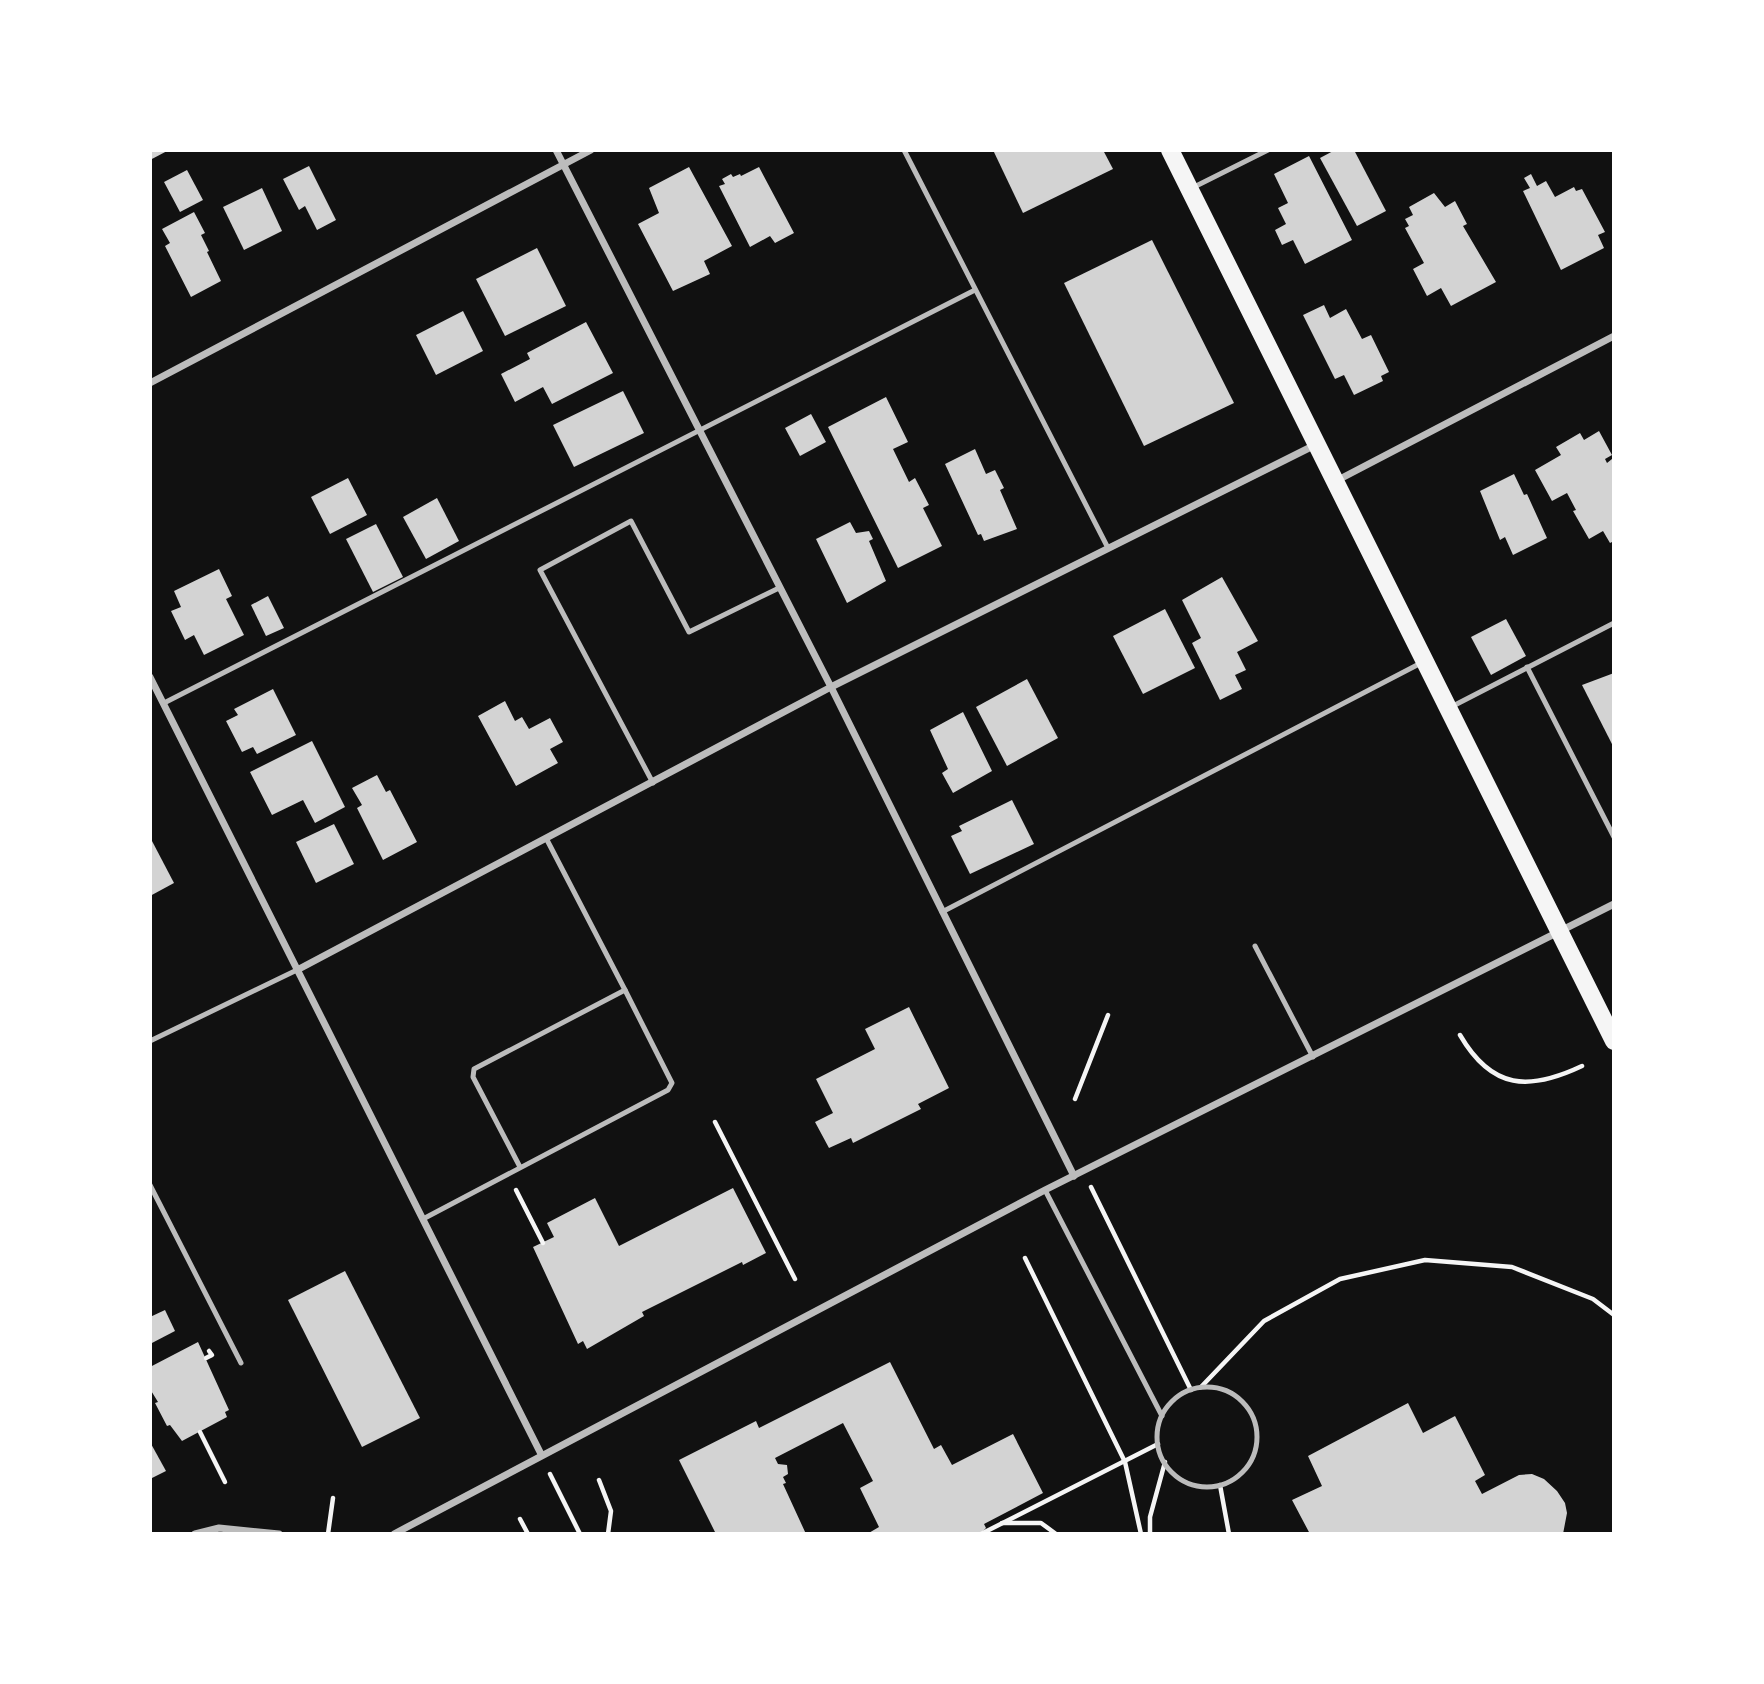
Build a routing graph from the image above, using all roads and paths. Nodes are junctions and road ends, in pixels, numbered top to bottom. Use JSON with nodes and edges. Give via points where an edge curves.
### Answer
{"nodes":[{"id":1,"x":556,"y":150,"type":"edge"},
{"id":2,"x":591,"y":150,"type":"edge"},
{"id":3,"x":904,"y":150,"type":"edge"},
{"id":4,"x":1170,"y":150,"type":"edge"},
{"id":5,"x":1268,"y":150,"type":"edge"},
{"id":6,"x":563,"y":164,"type":"junction"},
{"id":7,"x":1189,"y":190,"type":"junction"},
{"id":8,"x":975,"y":290,"type":"junction"},
{"id":9,"x":1614,"y":336,"type":"edge"},
{"id":10,"x":150,"y":383,"type":"edge"},
{"id":11,"x":699,"y":430,"type":"junction"},
{"id":12,"x":1318,"y":444,"type":"junction"},
{"id":13,"x":1336,"y":481,"type":"junction"},
{"id":14,"x":1108,"y":548,"type":"junction"},
{"id":15,"x":779,"y":588,"type":"junction"},
{"id":16,"x":1614,"y":623,"type":"edge"},
{"id":17,"x":1426,"y":661,"type":"junction"},
{"id":18,"x":1527,"y":667,"type":"junction"},
{"id":19,"x":150,"y":677,"type":"edge"},
{"id":20,"x":831,"y":687,"type":"junction"},
{"id":21,"x":164,"y":703,"type":"junction"},
{"id":22,"x":1449,"y":708,"type":"junction"},
{"id":23,"x":653,"y":783,"type":"junction"},
{"id":24,"x":1614,"y":837,"type":"edge"},
{"id":25,"x":546,"y":838,"type":"junction"},
{"id":26,"x":1614,"y":904,"type":"edge"},
{"id":27,"x":942,"y":912,"type":"junction"},
{"id":28,"x":1559,"y":932,"type":"junction"},
{"id":29,"x":1255,"y":946,"type":"dead end"},
{"id":30,"x":299,"y":969,"type":"junction"},
{"id":31,"x":625,"y":990,"type":"junction"},
{"id":32,"x":1108,"y":1015,"type":"dead end"},
{"id":33,"x":1460,"y":1035,"type":"dead end"},
{"id":34,"x":150,"y":1041,"type":"edge"},
{"id":35,"x":1614,"y":1041,"type":"edge"},
{"id":36,"x":1312,"y":1057,"type":"junction"},
{"id":37,"x":1582,"y":1066,"type":"dead end"},
{"id":38,"x":1075,"y":1099,"type":"dead end"},
{"id":39,"x":715,"y":1122,"type":"dead end"},
{"id":40,"x":520,"y":1167,"type":"junction"},
{"id":41,"x":1084,"y":1171,"type":"junction"},
{"id":42,"x":508,"y":1174,"type":"junction"},
{"id":43,"x":1074,"y":1176,"type":"junction"},
{"id":44,"x":150,"y":1185,"type":"edge"},
{"id":45,"x":1045,"y":1190,"type":"junction"},
{"id":46,"x":423,"y":1219,"type":"junction"},
{"id":47,"x":543,"y":1243,"type":"dead end"},
{"id":48,"x":1025,"y":1258,"type":"dead end"},
{"id":49,"x":795,"y":1279,"type":"dead end"},
{"id":50,"x":1614,"y":1315,"type":"edge"},
{"id":51,"x":209,"y":1352,"type":"dead end"},
{"id":52,"x":206,"y":1358,"type":"dead end"},
{"id":53,"x":241,"y":1363,"type":"dead end"},
{"id":54,"x":1201,"y":1387,"type":"junction"},
{"id":55,"x":1191,"y":1390,"type":"junction"},
{"id":56,"x":1162,"y":1416,"type":"junction"},
{"id":57,"x":200,"y":1432,"type":"dead end"},
{"id":58,"x":1158,"y":1444,"type":"junction"},
{"id":59,"x":541,"y":1454,"type":"junction"},
{"id":60,"x":1125,"y":1462,"type":"junction"},
{"id":61,"x":1165,"y":1462,"type":"junction"},
{"id":62,"x":599,"y":1480,"type":"dead end"},
{"id":63,"x":225,"y":1482,"type":"dead end"},
{"id":64,"x":1220,"y":1485,"type":"junction"},
{"id":65,"x":333,"y":1498,"type":"dead end"},
{"id":66,"x":520,"y":1519,"type":"dead end"},
{"id":67,"x":1001,"y":1523,"type":"junction"},
{"id":68,"x":993,"y":1531,"type":"edge"},
{"id":69,"x":195,"y":1534,"type":"edge"},
{"id":70,"x":279,"y":1534,"type":"edge"},
{"id":71,"x":328,"y":1534,"type":"edge"},
{"id":72,"x":394,"y":1534,"type":"edge"},
{"id":73,"x":528,"y":1534,"type":"edge"},
{"id":74,"x":580,"y":1534,"type":"edge"},
{"id":75,"x":608,"y":1534,"type":"edge"},
{"id":76,"x":981,"y":1534,"type":"edge"},
{"id":77,"x":1056,"y":1534,"type":"edge"},
{"id":78,"x":1141,"y":1534,"type":"edge"},
{"id":79,"x":1150,"y":1534,"type":"edge"},
{"id":80,"x":1228,"y":1534,"type":"edge"}],
"edges":[{"from":1,"to":6,"type":"street"},
{"from":2,"to":6,"type":"street"},
{"from":3,"to":8,"type":"lane"},
{"from":4,"to":7,"type":"main road"},
{"from":5,"to":7,"type":"lane"},
{"from":6,"to":10,"type":"street"},
{"from":6,"to":11,"type":"street"},
{"from":7,"to":12,"type":"main road"},
{"from":8,"to":11,"type":"lane"},
{"from":8,"to":14,"type":"lane"},
{"from":9,"to":13,"type":"street"},
{"from":11,"to":15,"type":"street"},
{"from":11,"to":21,"type":"lane"},
{"from":12,"to":13,"type":"main road"},
{"from":12,"to":14,"type":"street"},
{"from":13,"to":17,"type":"main road"},
{"from":14,"to":20,"type":"street"},
{"from":15,"to":20,"type":"street"},
{"from":15,"to":23,"type":"lane","via":[[689,632],[631,521],[540,570]]},
{"from":16,"to":18,"type":"lane"},
{"from":17,"to":22,"type":"main road"},
{"from":17,"to":27,"type":"lane"},
{"from":18,"to":22,"type":"lane"},
{"from":18,"to":24,"type":"lane"},
{"from":19,"to":21,"type":"street"},
{"from":20,"to":23,"type":"street"},
{"from":20,"to":27,"type":"street"},
{"from":21,"to":30,"type":"street"},
{"from":22,"to":28,"type":"main road"},
{"from":23,"to":25,"type":"street"},
{"from":25,"to":30,"type":"street"},
{"from":25,"to":31,"type":"lane"},
{"from":26,"to":28,"type":"street"},
{"from":27,"to":43,"type":"street"},
{"from":28,"to":35,"type":"main road"},
{"from":28,"to":36,"type":"street"},
{"from":29,"to":36,"type":"lane"},
{"from":30,"to":34,"type":"lane"},
{"from":30,"to":46,"type":"street"},
{"from":31,"to":40,"type":"lane","via":[[672,1083],[668,1090]]},
{"from":31,"to":40,"type":"lane","via":[[474,1069],[473,1077]]},
{"from":32,"to":38,"type":"path"},
{"from":33,"to":37,"type":"path","via":[[1479,1062],[1515,1081],[1536,1084]]},
{"from":36,"to":41,"type":"street"},
{"from":39,"to":49,"type":"path"},
{"from":40,"to":42,"type":"lane"},
{"from":41,"to":43,"type":"street"},
{"from":41,"to":55,"type":"path"},
{"from":42,"to":46,"type":"lane"},
{"from":42,"to":47,"type":"path"},
{"from":43,"to":45,"type":"street"},
{"from":44,"to":53,"type":"lane"},
{"from":45,"to":56,"type":"lane"},
{"from":45,"to":59,"type":"street"},
{"from":46,"to":59,"type":"street"},
{"from":48,"to":60,"type":"path"},
{"from":50,"to":54,"type":"path","via":[[1593,1299],[1512,1267],[1425,1260],[1340,1279],[1264,1321]]},
{"from":51,"to":52,"type":"path","via":[[212,1355]]},
{"from":54,"to":55,"type":"lane"},
{"from":54,"to":64,"type":"lane","via":[[1233,1394],[1246,1405],[1258,1436],[1247,1467]]},
{"from":55,"to":56,"type":"lane","via":[[1171,1402]]},
{"from":56,"to":58,"type":"lane"},
{"from":57,"to":63,"type":"path"},
{"from":58,"to":60,"type":"path"},
{"from":58,"to":61,"type":"lane"},
{"from":59,"to":72,"type":"street"},
{"from":59,"to":74,"type":"path"},
{"from":60,"to":67,"type":"path"},
{"from":60,"to":78,"type":"path"},
{"from":61,"to":64,"type":"lane","via":[[1187,1483]]},
{"from":61,"to":79,"type":"path"},
{"from":62,"to":75,"type":"path","via":[[611,1511]]},
{"from":64,"to":80,"type":"path"},
{"from":65,"to":71,"type":"path"},
{"from":66,"to":73,"type":"path"},
{"from":67,"to":68,"type":"path"},
{"from":67,"to":77,"type":"path","via":[[1041,1523]]},
{"from":68,"to":76,"type":"path"},
{"from":69,"to":70,"type":"street","via":[[219,1528]]}]}
